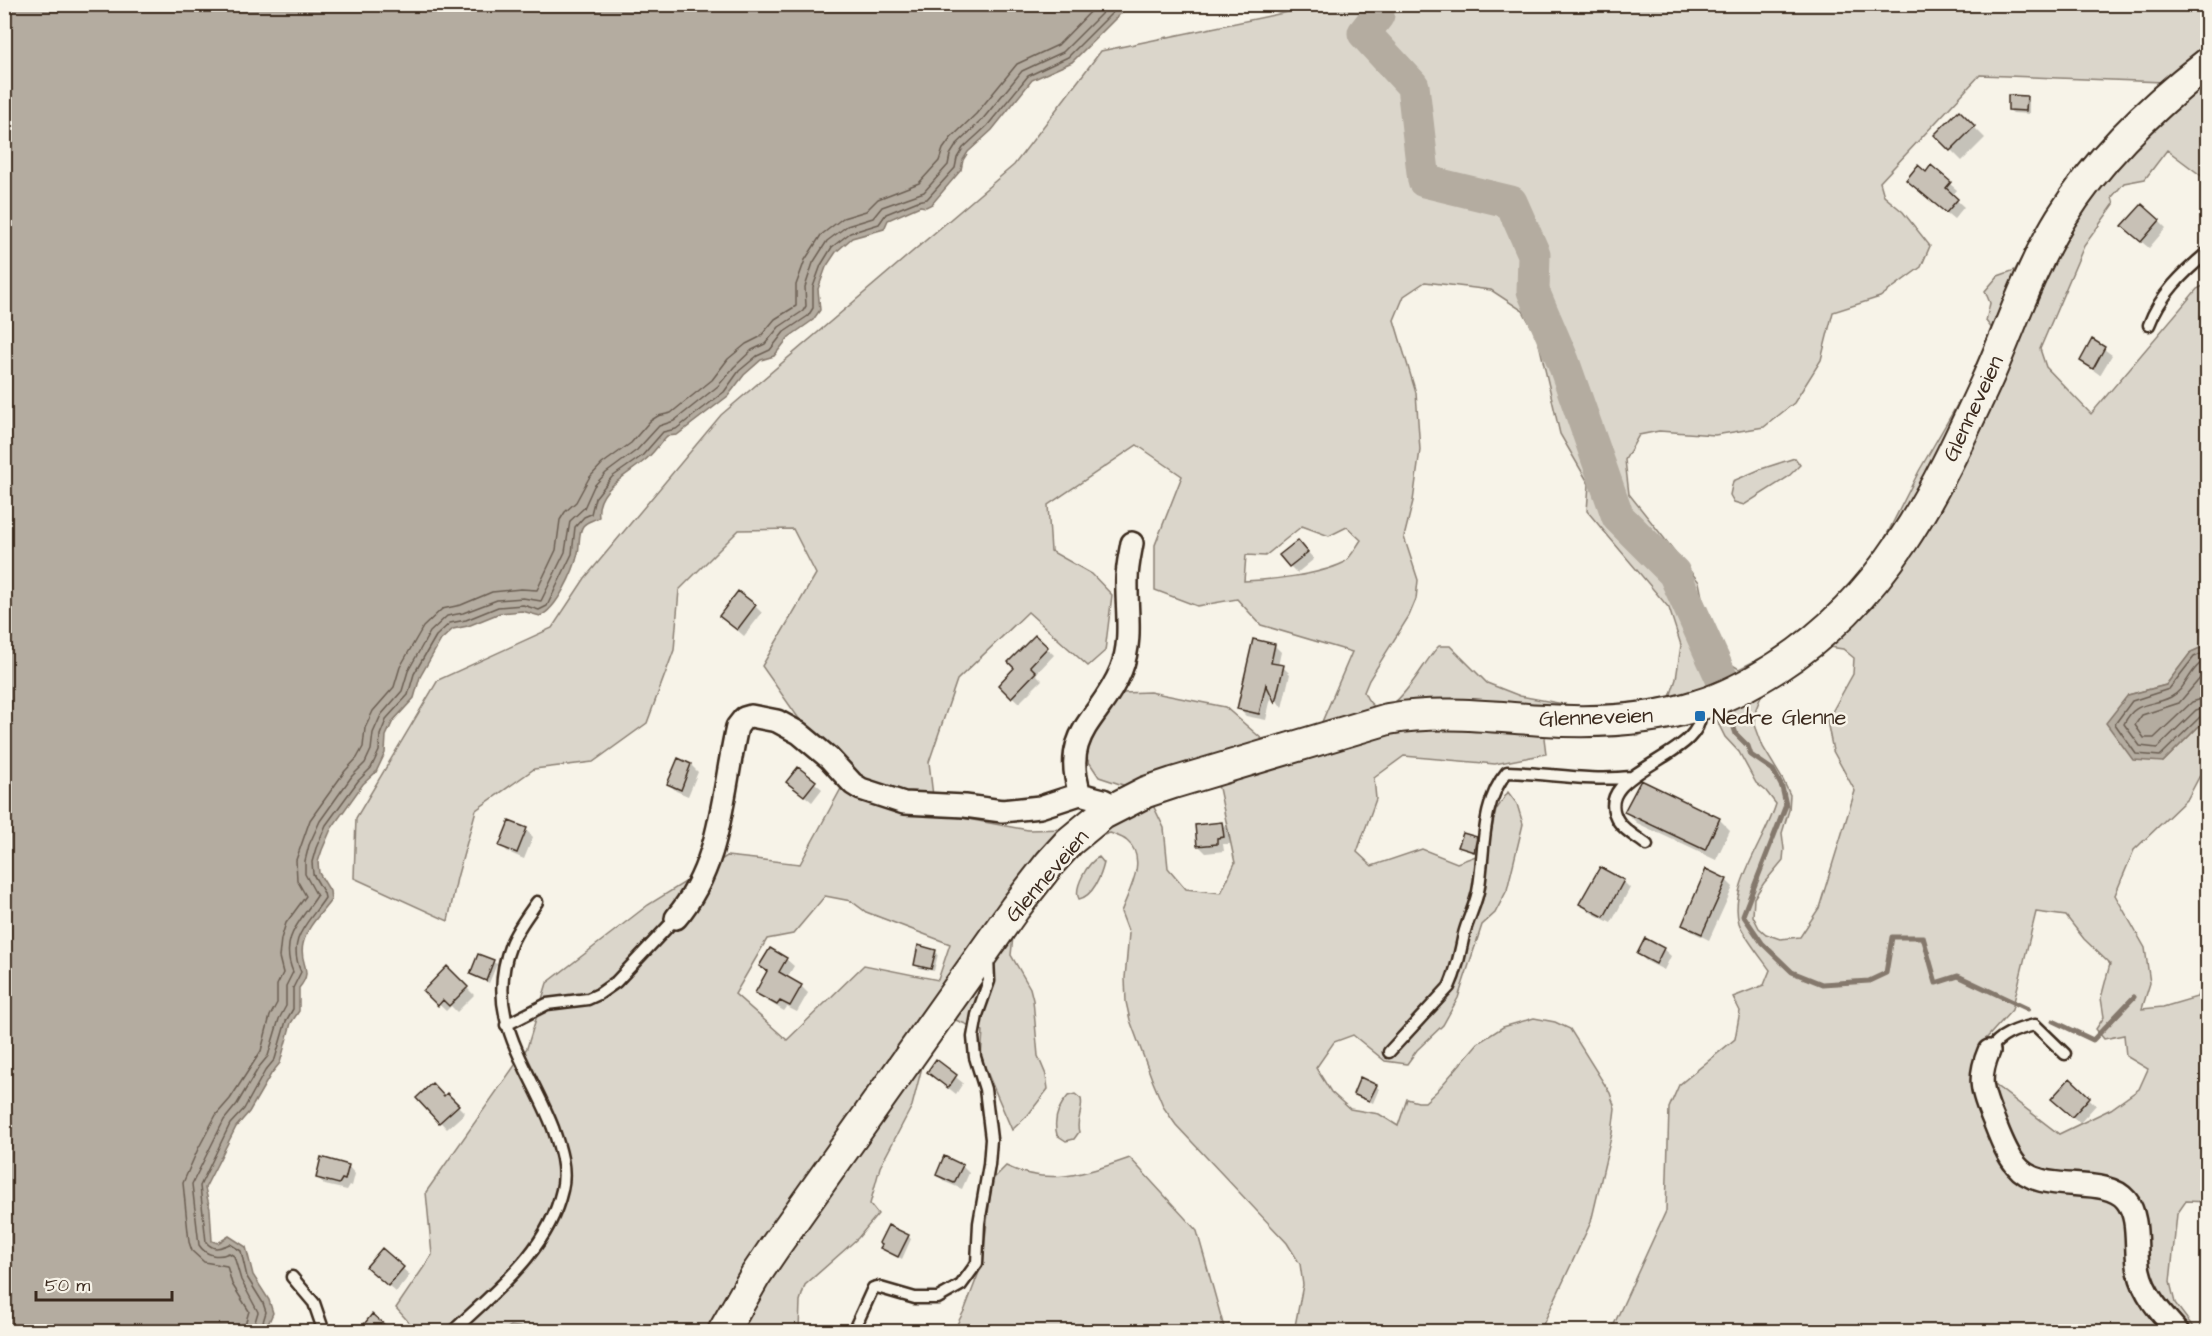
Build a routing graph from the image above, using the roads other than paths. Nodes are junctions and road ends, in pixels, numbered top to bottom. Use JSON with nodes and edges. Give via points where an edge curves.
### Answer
{"nodes":[{"id":1,"x":2208,"y":63,"type":"edge"},
{"id":2,"x":2208,"y":252,"type":"edge"},
{"id":3,"x":2148,"y":324,"type":"dead end"},
{"id":4,"x":1132,"y":543,"type":"dead end"},
{"id":5,"x":1698,"y":706,"type":"junction"},
{"id":6,"x":1631,"y":777,"type":"junction"},
{"id":7,"x":1080,"y":794,"type":"junction"},
{"id":8,"x":1115,"y":806,"type":"junction"},
{"id":9,"x":1647,"y":845,"type":"dead end"},
{"id":10,"x":537,"y":902,"type":"dead end"},
{"id":11,"x":676,"y":918,"type":"joint"},
{"id":12,"x":984,"y":953,"type":"junction"},
{"id":13,"x":506,"y":1025,"type":"junction"},
{"id":14,"x":1989,"y":1051,"type":"joint"},
{"id":15,"x":1389,"y":1052,"type":"dead end"},
{"id":16,"x":2066,"y":1054,"type":"dead end"},
{"id":17,"x":292,"y":1277,"type":"dead end"},
{"id":18,"x":324,"y":1332,"type":"edge"},
{"id":19,"x":452,"y":1332,"type":"edge"},
{"id":20,"x":723,"y":1332,"type":"edge"},
{"id":21,"x":853,"y":1332,"type":"edge"},
{"id":22,"x":2178,"y":1332,"type":"edge"}],
"edges":[{"from":1,"to":5,"type":"main road","name":"Glenneveien","via":[[2129,132],[2062,217],[2028,280],[1986,381],[1938,479],[1897,551],[1876,579],[1820,636],[1792,657],[1753,682]]},
{"from":2,"to":3,"type":"lane","via":[[2162,297]]},
{"from":4,"to":7,"type":"street","via":[[1126,578],[1126,656],[1074,752],[1074,774]]},
{"from":5,"to":6,"type":"lane","via":[[1699,721],[1689,738]]},
{"from":5,"to":8,"type":"main road","name":"Glenneveien","via":[[1607,721],[1455,714],[1388,719],[1173,783]]},
{"from":6,"to":9,"type":"lane","via":[[1615,799],[1615,814],[1624,827]]},
{"from":6,"to":15,"type":"lane","via":[[1611,780],[1507,772],[1491,802],[1479,888],[1454,976],[1449,987]]},
{"from":7,"to":8,"type":"street"},
{"from":7,"to":11,"type":"street","via":[[1040,807],[1002,811],[896,801],[853,784],[792,728],[771,718],[744,718],[737,728],[714,845],[695,891]]},
{"from":8,"to":12,"type":"main road","name":"Glenneveien","via":[[1069,842],[1050,863]]},
{"from":10,"to":13,"type":"lane","via":[[507,955],[502,993]]},
{"from":11,"to":13,"type":"lane","via":[[616,982],[599,994],[547,1004]]},
{"from":12,"to":20,"type":"main road","name":"Glenneveien","via":[[776,1245]]},
{"from":12,"to":21,"type":"lane","via":[[990,958],[989,981],[973,1037],[991,1140],[976,1263],[961,1285],[938,1298],[915,1298],[873,1288]]},
{"from":13,"to":19,"type":"lane","via":[[557,1141],[564,1173],[562,1190],[548,1226],[528,1258]]},
{"from":14,"to":16,"type":"lane","via":[[2005,1036],[2035,1025]]},
{"from":14,"to":22,"type":"street","via":[[1982,1068],[1982,1092],[2002,1142],[2017,1166],[2031,1178],[2099,1187],[2125,1198],[2133,1210],[2144,1287]]},
{"from":17,"to":18,"type":"lane","via":[[314,1303]]}]}
